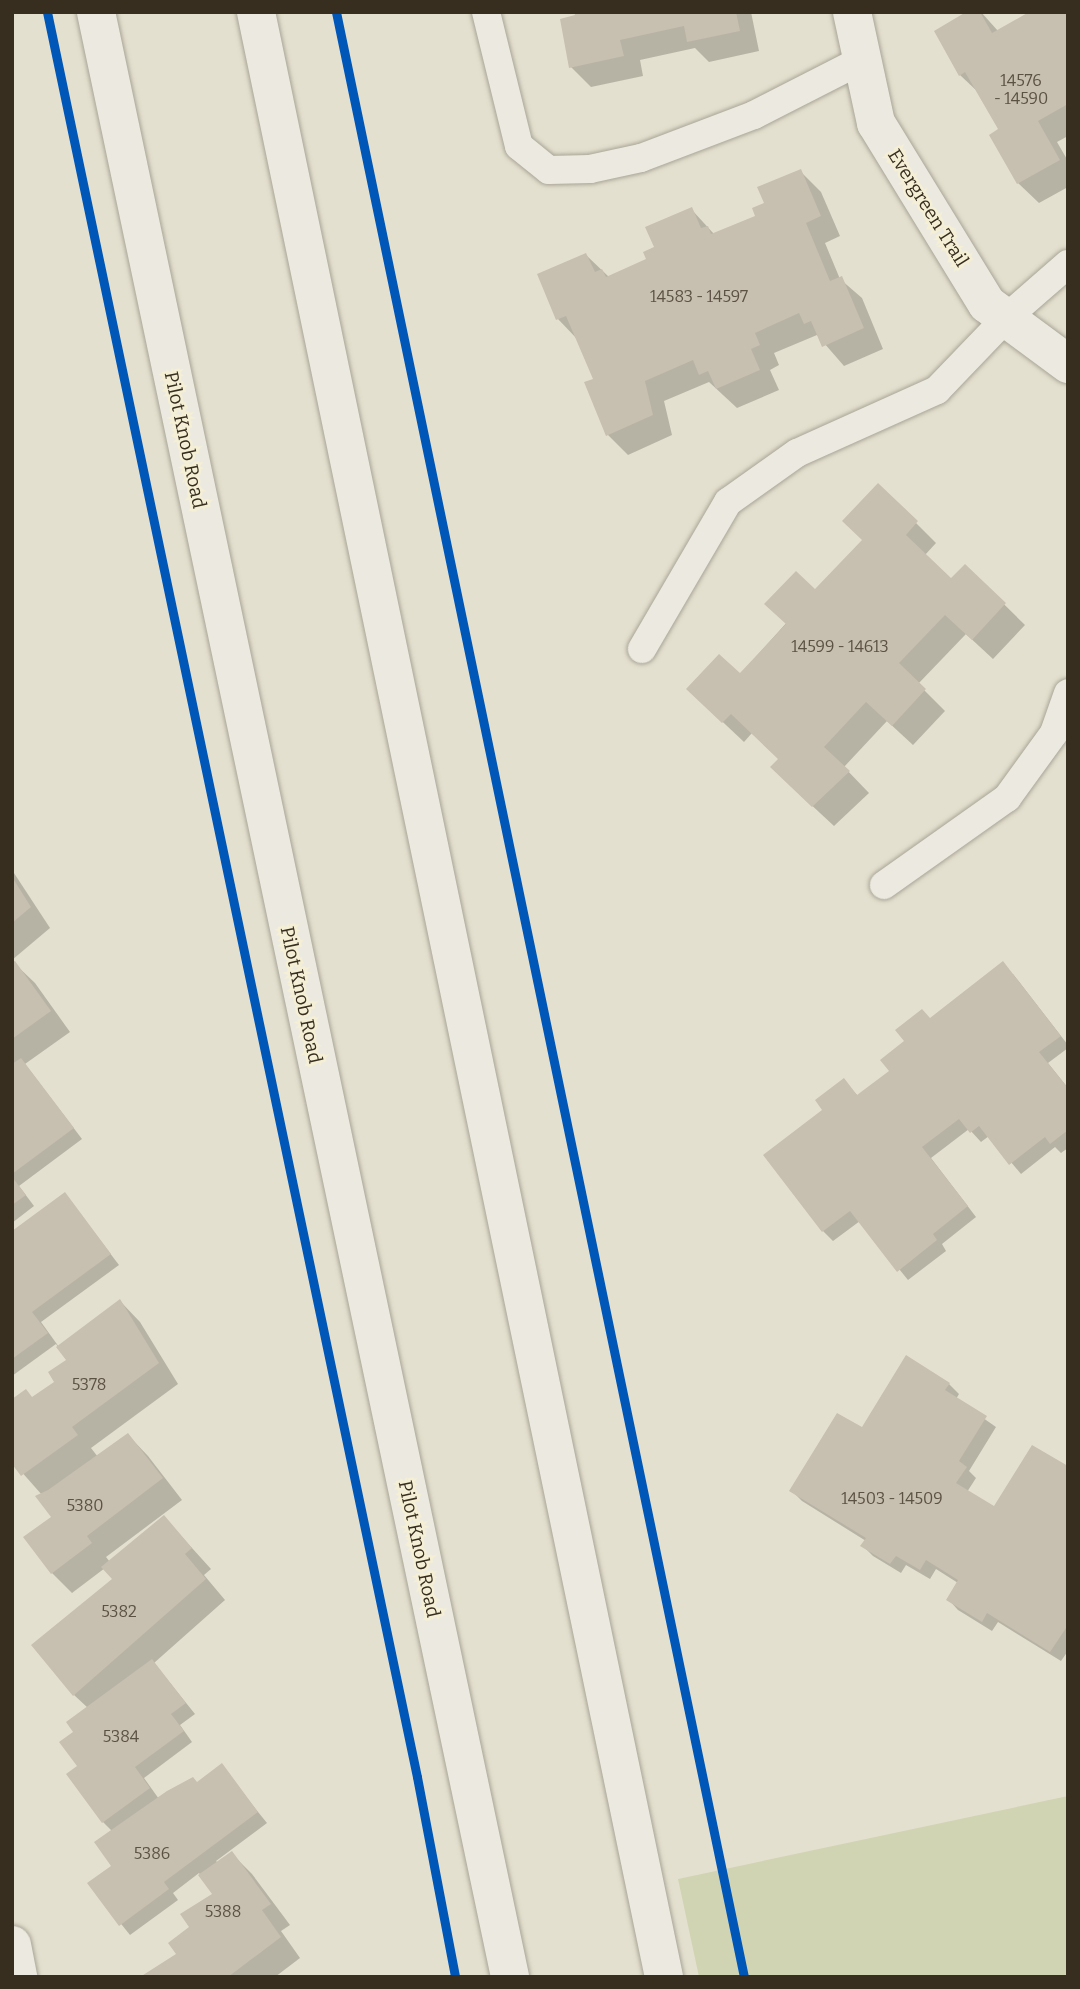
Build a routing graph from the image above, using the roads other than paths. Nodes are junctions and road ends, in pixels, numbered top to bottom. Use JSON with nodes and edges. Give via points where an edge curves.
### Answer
{"nodes":[{"id":1,"x":96,"y":12,"type":"edge"},
{"id":2,"x":256,"y":12,"type":"edge"},
{"id":3,"x":486,"y":12,"type":"edge"},
{"id":4,"x":852,"y":12,"type":"edge"},
{"id":5,"x":862,"y":60,"type":"junction"},
{"id":6,"x":1068,"y":264,"type":"edge"},
{"id":7,"x":1006,"y":318,"type":"junction"},
{"id":8,"x":1068,"y":364,"type":"edge"},
{"id":9,"x":642,"y":649,"type":"dead end"},
{"id":10,"x":1068,"y":693,"type":"edge"},
{"id":11,"x":884,"y":885,"type":"dead end"},
{"id":12,"x":12,"y":1945,"type":"edge"},
{"id":13,"x":18,"y":1977,"type":"edge"},
{"id":14,"x":510,"y":1977,"type":"edge"},
{"id":15,"x":664,"y":1977,"type":"edge"}],
"edges":[{"from":1,"to":14,"type":"main road","name":"Pilot Knob Road"},
{"from":2,"to":15,"type":"main road"},
{"from":3,"to":5,"type":"lane","via":[[519,146],[549,170],[590,169],[641,159],[754,115]]},
{"from":4,"to":5,"type":"main road","name":"Evergreen Trail"},
{"from":5,"to":7,"type":"main road","name":"Evergreen Trail","via":[[876,123],[986,304]]},
{"from":6,"to":7,"type":"lane"},
{"from":7,"to":8,"type":"main road","name":"Evergreen Trail"},
{"from":7,"to":9,"type":"lane","via":[[937,390],[797,453],[728,502]]},
{"from":10,"to":11,"type":"lane","via":[[1054,733],[1007,798]]},
{"from":12,"to":13,"type":"main road"}]}
